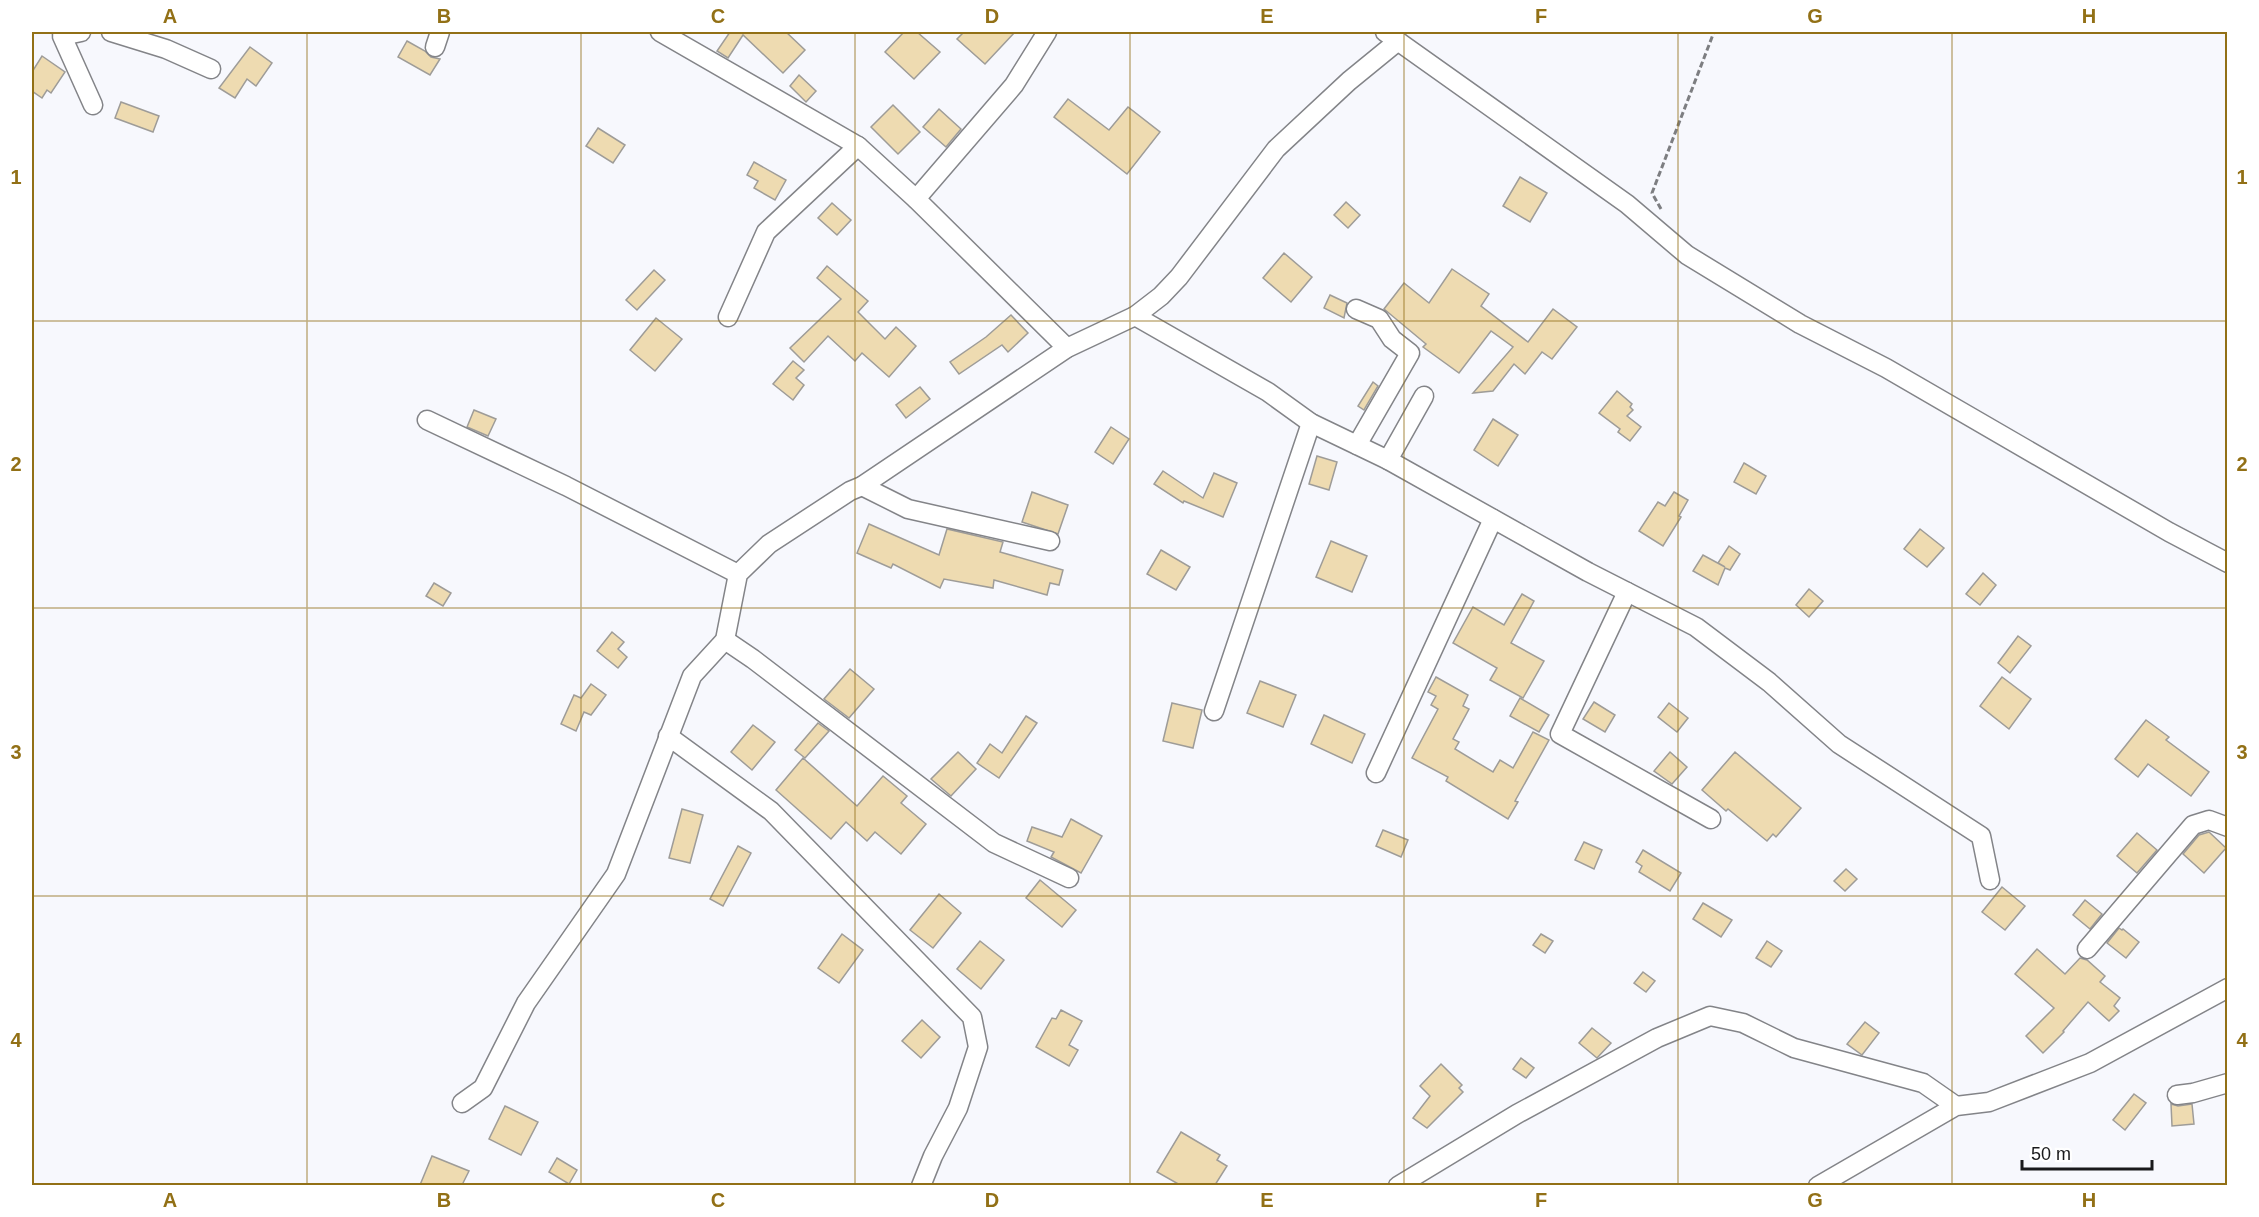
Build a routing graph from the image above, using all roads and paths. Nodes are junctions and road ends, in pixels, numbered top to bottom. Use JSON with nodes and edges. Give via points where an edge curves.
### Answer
{"nodes":[{"id":1,"x":81,"y":32,"type":"edge"},
{"id":2,"x":111,"y":32,"type":"edge"},
{"id":3,"x":660,"y":32,"type":"edge"},
{"id":4,"x":1047,"y":32,"type":"edge"},
{"id":5,"x":1714,"y":32,"type":"edge"},
{"id":6,"x":59,"y":34,"type":"edge"},
{"id":7,"x":1391,"y":36,"type":"edge"},
{"id":8,"x":211,"y":69,"type":"dead end"},
{"id":9,"x":93,"y":105,"type":"dead end"},
{"id":10,"x":858,"y":146,"type":"junction"},
{"id":11,"x":916,"y":198,"type":"junction"},
{"id":12,"x":1664,"y":213,"type":"dead end"},
{"id":13,"x":1356,"y":309,"type":"dead end"},
{"id":14,"x":1135,"y":316,"type":"junction"},
{"id":15,"x":728,"y":317,"type":"dead end"},
{"id":16,"x":1067,"y":348,"type":"junction"},
{"id":17,"x":1425,"y":396,"type":"dead end"},
{"id":18,"x":427,"y":420,"type":"dead end"},
{"id":19,"x":1311,"y":423,"type":"junction"},
{"id":20,"x":1357,"y":445,"type":"junction"},
{"id":21,"x":1388,"y":460,"type":"junction"},
{"id":22,"x":862,"y":486,"type":"junction"},
{"id":23,"x":1493,"y":519,"type":"junction"},
{"id":24,"x":1050,"y":541,"type":"dead end"},
{"id":25,"x":2228,"y":563,"type":"edge"},
{"id":26,"x":738,"y":574,"type":"junction"},
{"id":27,"x":1627,"y":592,"type":"junction"},
{"id":28,"x":724,"y":640,"type":"junction"},
{"id":29,"x":1214,"y":711,"type":"dead end"},
{"id":30,"x":668,"y":736,"type":"junction"},
{"id":31,"x":1376,"y":773,"type":"dead end"},
{"id":32,"x":1711,"y":819,"type":"dead end"},
{"id":33,"x":2228,"y":827,"type":"edge"},
{"id":34,"x":1069,"y":878,"type":"dead end"},
{"id":35,"x":1990,"y":879,"type":"dead end"},
{"id":36,"x":2087,"y":949,"type":"dead end"},
{"id":37,"x":2228,"y":988,"type":"edge"},
{"id":38,"x":2228,"y":1083,"type":"edge"},
{"id":39,"x":2176,"y":1095,"type":"dead end"},
{"id":40,"x":462,"y":1103,"type":"dead end"},
{"id":41,"x":1956,"y":1106,"type":"junction"},
{"id":42,"x":921,"y":1185,"type":"edge"},
{"id":43,"x":1398,"y":1185,"type":"edge"},
{"id":44,"x":1818,"y":1185,"type":"edge"}],
"edges":[{"from":1,"to":6,"type":"street"},
{"from":2,"to":8,"type":"street","via":[[166,49]]},
{"from":3,"to":10,"type":"street"},
{"from":4,"to":11,"type":"street","via":[[1014,85]]},
{"from":5,"to":12,"type":"path","via":[[1652,193]]},
{"from":6,"to":9,"type":"street"},
{"from":7,"to":14,"type":"street","via":[[1276,149],[1179,277]]},
{"from":7,"to":25,"type":"street","via":[[1627,204],[1687,255],[1800,324],[1886,368]]},
{"from":10,"to":11,"type":"street"},
{"from":10,"to":15,"type":"street","via":[[766,232]]},
{"from":11,"to":16,"type":"street"},
{"from":13,"to":20,"type":"street","via":[[1379,319],[1392,339],[1410,353]]},
{"from":14,"to":16,"type":"street"},
{"from":14,"to":19,"type":"street","via":[[1268,393]]},
{"from":16,"to":22,"type":"street"},
{"from":17,"to":21,"type":"street"},
{"from":18,"to":26,"type":"street"},
{"from":19,"to":20,"type":"street"},
{"from":19,"to":29,"type":"street"},
{"from":20,"to":21,"type":"street"},
{"from":21,"to":23,"type":"street"},
{"from":22,"to":24,"type":"street","via":[[908,509]]},
{"from":22,"to":26,"type":"street","via":[[769,544]]},
{"from":23,"to":27,"type":"street"},
{"from":23,"to":31,"type":"street"},
{"from":26,"to":28,"type":"street"},
{"from":27,"to":32,"type":"street","via":[[1560,734]]},
{"from":27,"to":35,"type":"street","via":[[1696,627],[1769,682],[1839,744],[1981,836]]},
{"from":28,"to":30,"type":"street","via":[[692,676]]},
{"from":28,"to":34,"type":"street","via":[[994,843]]},
{"from":30,"to":40,"type":"street","via":[[616,874],[526,1003],[483,1088]]},
{"from":30,"to":42,"type":"street","via":[[771,811],[972,1017],[978,1047],[958,1108]]},
{"from":33,"to":36,"type":"street","via":[[2209,820],[2193,825]]},
{"from":37,"to":41,"type":"street","via":[[2090,1063],[1989,1101]]},
{"from":38,"to":39,"type":"street"},
{"from":41,"to":43,"type":"street","via":[[1923,1083],[1794,1048],[1743,1023],[1710,1016],[1647,1043]]},
{"from":41,"to":44,"type":"street"}]}
